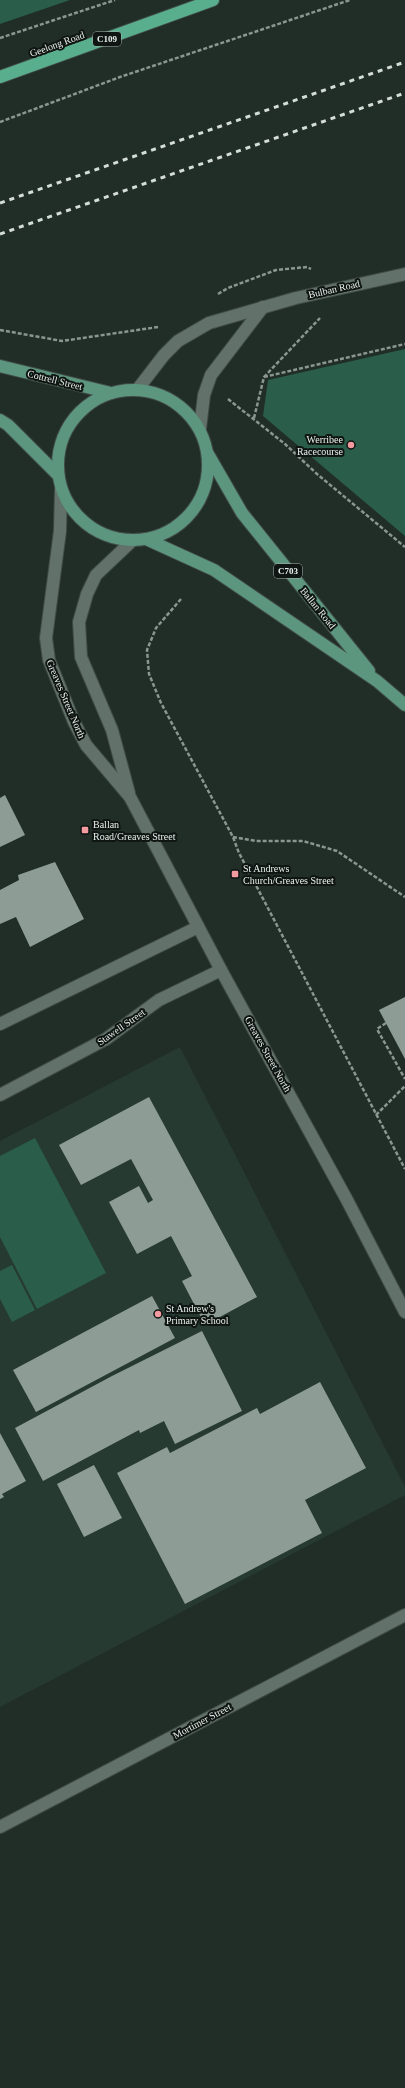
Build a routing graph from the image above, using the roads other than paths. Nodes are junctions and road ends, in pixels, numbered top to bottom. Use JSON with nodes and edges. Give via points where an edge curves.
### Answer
{"nodes":[{"id":1,"x":213,"y":0,"type":"edge"},
{"id":2,"x":0,"y":77,"type":"edge"},
{"id":3,"x":405,"y":274,"type":"edge"},
{"id":4,"x":263,"y":306,"type":"junction"},
{"id":5,"x":0,"y":366,"type":"edge"},
{"id":6,"x":138,"y":390,"type":"junction"},
{"id":7,"x":111,"y":393,"type":"junction"},
{"id":8,"x":0,"y":420,"type":"edge"},
{"id":9,"x":200,"y":429,"type":"junction"},
{"id":10,"x":208,"y":454,"type":"junction"},
{"id":11,"x":58,"y":474,"type":"junction"},
{"id":12,"x":61,"y":489,"type":"junction"},
{"id":13,"x":133,"y":540,"type":"junction"},
{"id":14,"x":146,"y":540,"type":"junction"},
{"id":15,"x":377,"y":681,"type":"junction"},
{"id":16,"x":405,"y":705,"type":"edge"},
{"id":17,"x":130,"y":797,"type":"junction"},
{"id":18,"x":198,"y":927,"type":"junction"},
{"id":19,"x":221,"y":970,"type":"junction"},
{"id":20,"x":0,"y":1024,"type":"edge"},
{"id":21,"x":0,"y":1095,"type":"edge"},
{"id":22,"x":405,"y":1312,"type":"edge"},
{"id":23,"x":405,"y":1615,"type":"edge"},
{"id":24,"x":0,"y":1827,"type":"edge"}],
"edges":[{"from":1,"to":2,"type":"highway","name":"Geelong Road","number":"C109"},
{"from":3,"to":4,"type":"street","name":"Bulban Road"},
{"from":4,"to":6,"type":"street","name":"Bulban Road","via":[[209,323],[178,341]]},
{"from":4,"to":9,"type":"street","via":[[210,376],[204,395]]},
{"from":5,"to":7,"type":"main road","name":"Cottrell Street","number":"C703"},
{"from":6,"to":7,"type":"main road","number":"C703"},
{"from":6,"to":9,"type":"main road","number":"C703","via":[[166,397],[187,412]]},
{"from":7,"to":11,"type":"main road","number":"C703","via":[[88,404],[70,423],[59,448]]},
{"from":8,"to":11,"type":"main road"},
{"from":9,"to":10,"type":"main road","number":"C703"},
{"from":10,"to":14,"type":"main road","number":"C703","via":[[207,480],[202,494],[188,516],[168,532]]},
{"from":10,"to":15,"type":"main road","name":"Ballan Road","number":"C703","via":[[242,513]]},
{"from":11,"to":12,"type":"main road","number":"C703"},
{"from":12,"to":13,"type":"main road","number":"C703","via":[[74,512],[94,530],[119,540]]},
{"from":12,"to":17,"type":"street","name":"Greaves Street North","via":[[60,531],[46,638],[48,660],[86,745]]},
{"from":13,"to":14,"type":"main road","number":"C703"},
{"from":13,"to":17,"type":"street","name":"Greaves Street North","via":[[96,575],[87,594],[79,622],[81,657],[112,730]]},
{"from":14,"to":15,"type":"main road","name":"Ballan Road","number":"C703","via":[[214,570]]},
{"from":15,"to":16,"type":"main road","name":"Ballan Road","number":"C703"},
{"from":17,"to":18,"type":"street","name":"Greaves Street North"},
{"from":18,"to":19,"type":"street","name":"Greaves Street North"},
{"from":18,"to":20,"type":"street"},
{"from":19,"to":21,"type":"street","name":"Stawell Street","via":[[159,1000],[106,1039]]},
{"from":19,"to":22,"type":"street","name":"Greaves Street North"},
{"from":23,"to":24,"type":"street","name":"Mortimer Street"}]}
